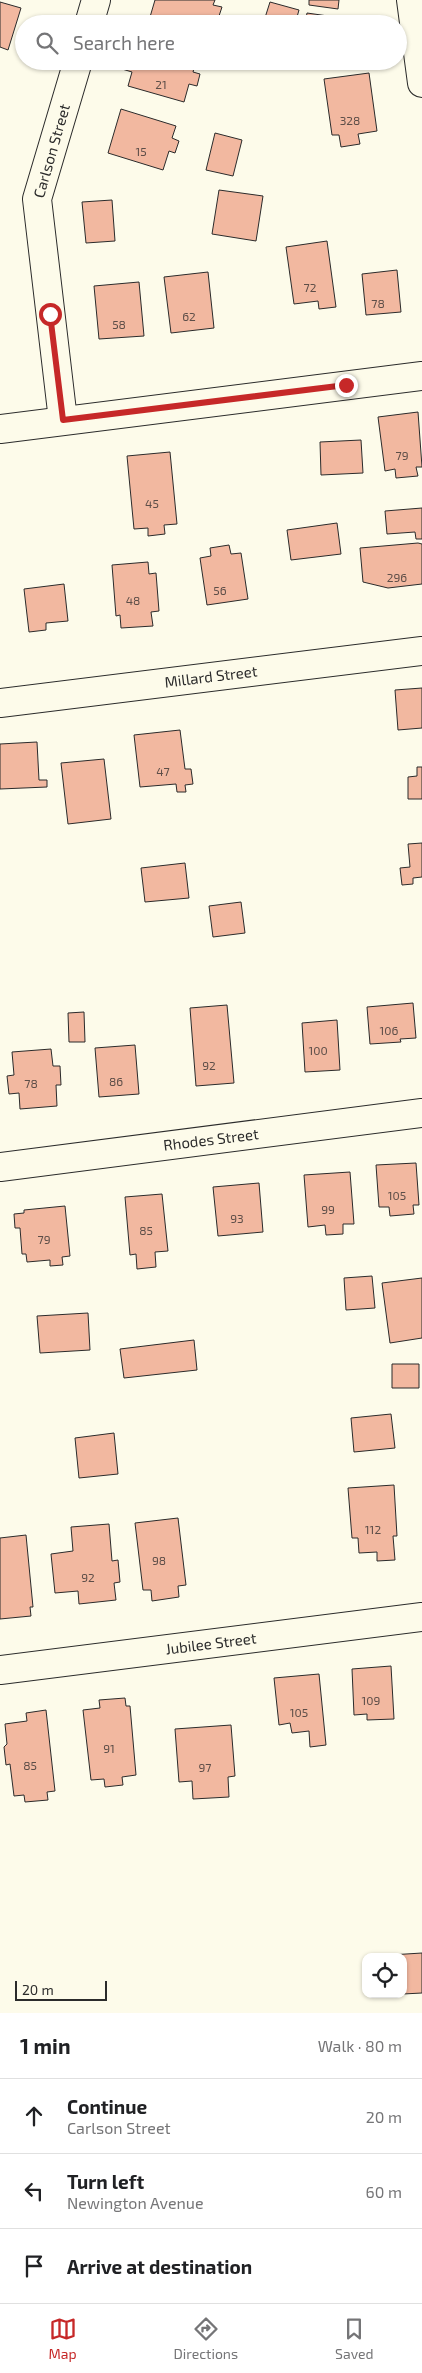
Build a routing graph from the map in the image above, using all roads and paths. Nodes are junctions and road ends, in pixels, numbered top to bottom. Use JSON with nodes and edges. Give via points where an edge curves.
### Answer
{"nodes":[{"id":1,"x":96,"y":0,"type":"edge"},
{"id":2,"x":411,"y":0,"type":"edge"},
{"id":3,"x":92,"y":15,"type":"edge"},
{"id":4,"x":75,"y":70,"type":"edge"},
{"id":5,"x":422,"y":83,"type":"edge"},
{"id":6,"x":422,"y":376,"type":"edge"},
{"id":7,"x":63,"y":420,"type":"junction"},
{"id":8,"x":0,"y":429,"type":"edge"},
{"id":9,"x":422,"y":651,"type":"edge"},
{"id":10,"x":0,"y":703,"type":"edge"},
{"id":11,"x":422,"y":1113,"type":"edge"},
{"id":12,"x":0,"y":1167,"type":"edge"},
{"id":13,"x":422,"y":1617,"type":"edge"},
{"id":14,"x":0,"y":1670,"type":"edge"}],
"edges":[{"from":1,"to":3,"type":"street"},
{"from":2,"to":5,"type":"street"},
{"from":4,"to":7,"type":"street","name":"Carlson Street","via":[[37,199]]},
{"from":6,"to":7,"type":"street"},
{"from":7,"to":8,"type":"street"},
{"from":9,"to":10,"type":"street","name":"Millard Street"},
{"from":11,"to":12,"type":"street","name":"Rhodes Street"},
{"from":13,"to":14,"type":"street","name":"Jubilee Street"}]}
